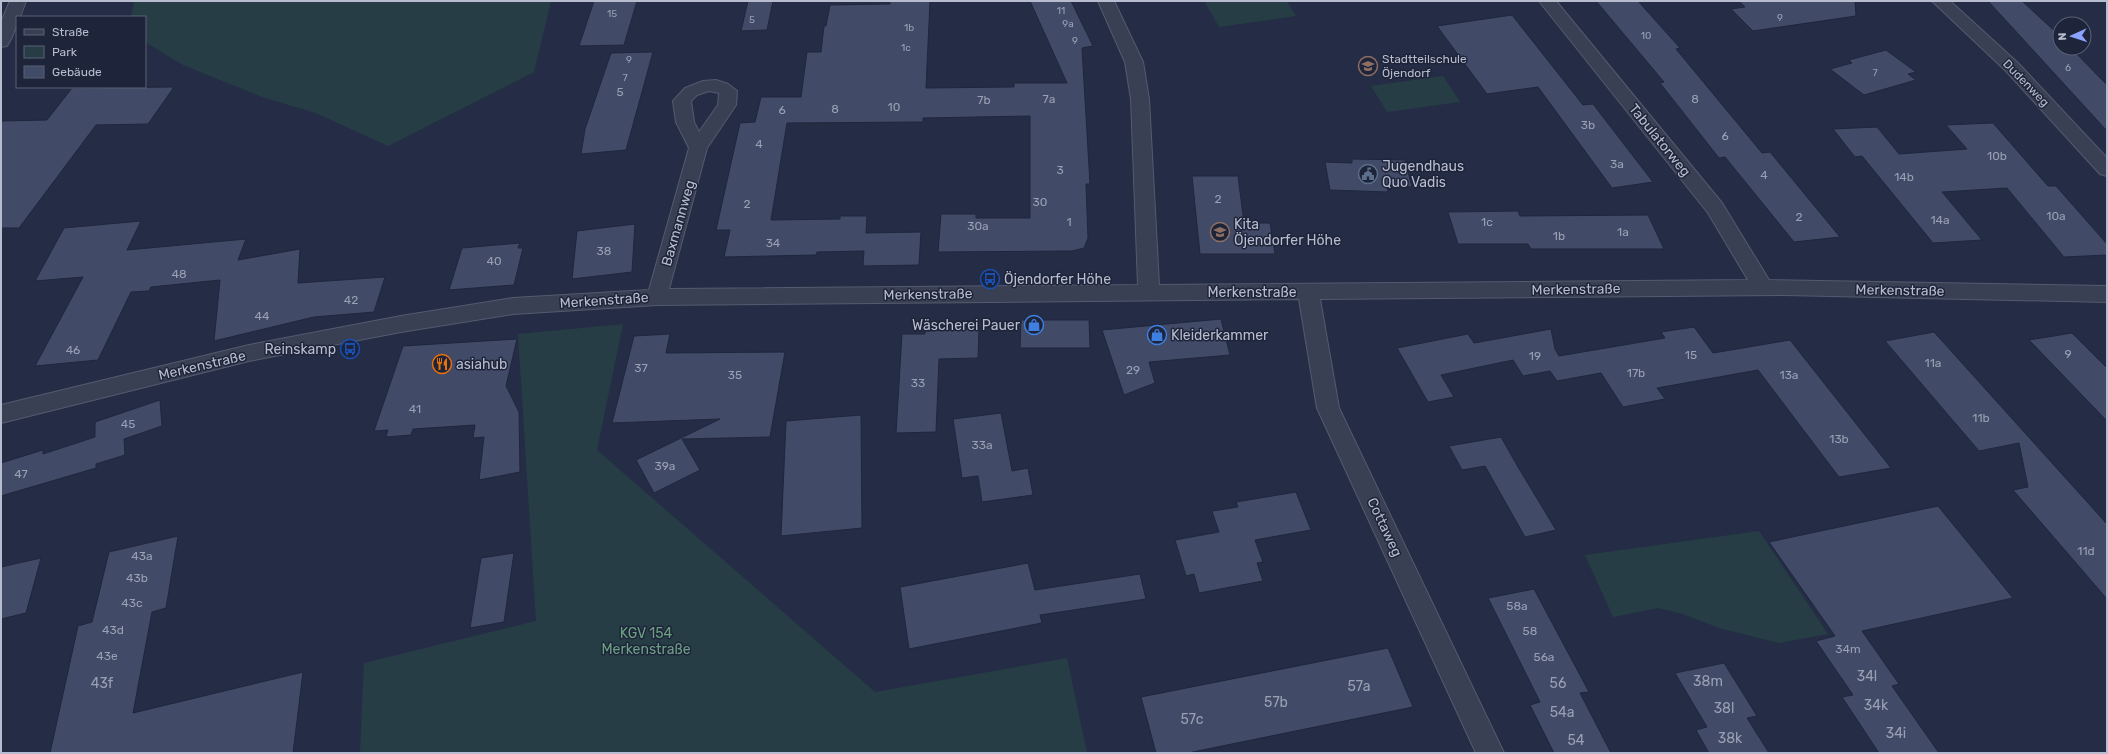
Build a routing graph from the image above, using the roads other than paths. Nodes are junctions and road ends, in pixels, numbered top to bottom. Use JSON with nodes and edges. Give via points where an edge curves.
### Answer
{"nodes":[{"id":1,"x":18,"y":1,"type":"edge"},
{"id":2,"x":1106,"y":1,"type":"edge"},
{"id":3,"x":1547,"y":1,"type":"edge"},
{"id":4,"x":1940,"y":1,"type":"edge"},
{"id":5,"x":2,"y":37,"type":"edge"},
{"id":6,"x":698,"y":148,"type":"dead end"},
{"id":7,"x":2107,"y":170,"type":"edge"},
{"id":8,"x":1763,"y":287,"type":"junction"},
{"id":9,"x":1149,"y":291,"type":"junction"},
{"id":10,"x":1308,"y":292,"type":"junction"},
{"id":11,"x":2107,"y":294,"type":"edge"},
{"id":12,"x":657,"y":297,"type":"junction"},
{"id":13,"x":1,"y":414,"type":"edge"},
{"id":14,"x":1490,"y":753,"type":"edge"}],
"edges":[{"from":1,"to":5,"type":"street"},
{"from":2,"to":9,"type":"street","via":[[1134,62],[1140,99]]},
{"from":3,"to":8,"type":"street","name":"Tabulatorweg","via":[[1715,208]]},
{"from":4,"to":7,"type":"street","name":"Dudenweg","via":[[2012,67]]},
{"from":6,"to":12,"type":"street","name":"Baxmannweg"},
{"from":8,"to":10,"type":"street","name":"Merkenstraße"},
{"from":8,"to":11,"type":"street","name":"Merkenstraße"},
{"from":9,"to":10,"type":"street","name":"Merkenstraße"},
{"from":9,"to":12,"type":"street","name":"Merkenstraße"},
{"from":10,"to":14,"type":"street","name":"Cottaweg","via":[[1328,408]]},
{"from":12,"to":13,"type":"street","name":"Merkenstraße","via":[[513,306],[401,324],[249,353]]}]}
